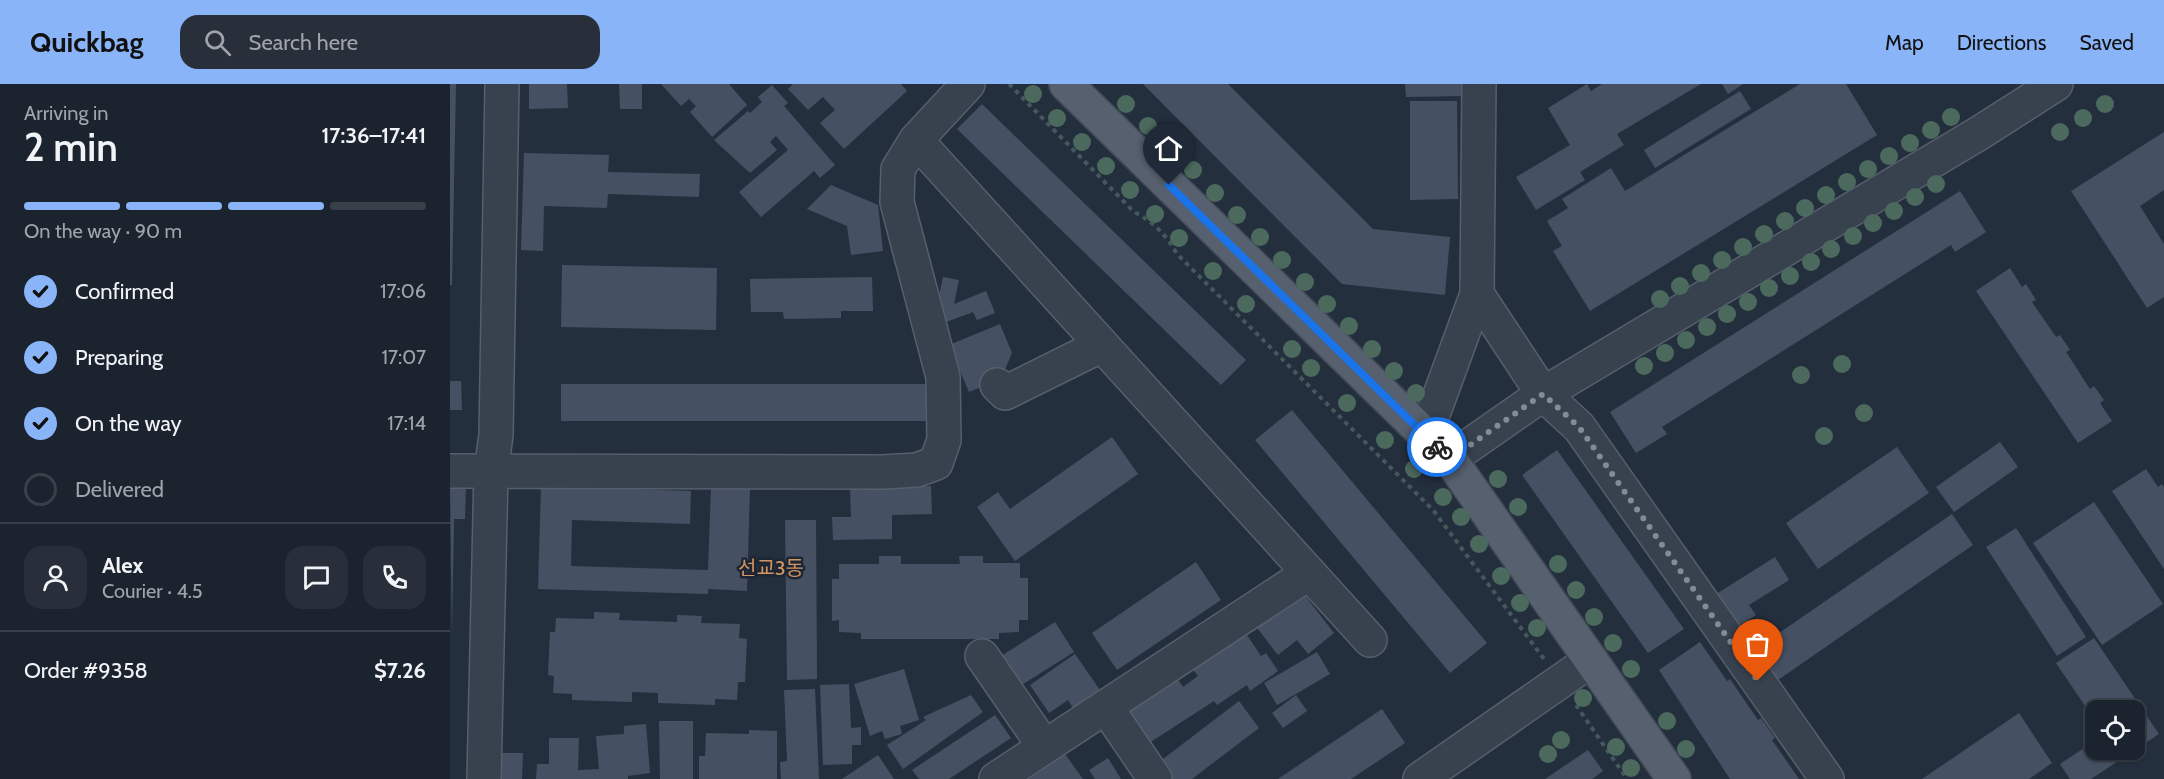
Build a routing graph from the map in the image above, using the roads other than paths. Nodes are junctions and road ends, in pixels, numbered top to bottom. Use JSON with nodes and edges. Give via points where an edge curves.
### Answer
{"nodes":[{"id":1,"x":502,"y":84,"type":"edge"},
{"id":2,"x":968,"y":84,"type":"edge"},
{"id":3,"x":1066,"y":84,"type":"edge"},
{"id":4,"x":1479,"y":84,"type":"edge"},
{"id":5,"x":2054,"y":85,"type":"edge"},
{"id":6,"x":915,"y":140,"type":"junction"},
{"id":7,"x":1477,"y":294,"type":"junction"},
{"id":8,"x":1102,"y":345,"type":"junction"},
{"id":9,"x":997,"y":385,"type":"dead end"},
{"id":10,"x":1543,"y":394,"type":"junction"},
{"id":11,"x":1425,"y":436,"type":"junction"},
{"id":12,"x":1450,"y":459,"type":"junction"},
{"id":13,"x":450,"y":471,"type":"edge"},
{"id":14,"x":491,"y":471,"type":"junction"},
{"id":15,"x":1309,"y":573,"type":"junction"},
{"id":16,"x":1370,"y":640,"type":"dead end"},
{"id":17,"x":982,"y":656,"type":"dead end"},
{"id":18,"x":1592,"y":660,"type":"junction"},
{"id":19,"x":1106,"y":707,"type":"junction"},
{"id":20,"x":1044,"y":746,"type":"junction"},
{"id":21,"x":484,"y":779,"type":"edge"},
{"id":22,"x":996,"y":779,"type":"edge"},
{"id":23,"x":1155,"y":779,"type":"edge"},
{"id":24,"x":1420,"y":779,"type":"edge"},
{"id":25,"x":1674,"y":779,"type":"edge"},
{"id":26,"x":1827,"y":779,"type":"edge"}],
"edges":[{"from":1,"to":14,"type":"street","via":[[496,435]]},
{"from":2,"to":6,"type":"street"},
{"from":3,"to":11,"type":"main road"},
{"from":4,"to":7,"type":"street"},
{"from":5,"to":10,"type":"street"},
{"from":6,"to":8,"type":"street"},
{"from":6,"to":14,"type":"street","via":[[898,169],[897,202],[943,377],[944,440],[936,463],[917,470],[883,472]]},
{"from":7,"to":10,"type":"street"},
{"from":7,"to":11,"type":"street"},
{"from":8,"to":9,"type":"street","via":[[1005,393]]},
{"from":8,"to":15,"type":"street"},
{"from":10,"to":12,"type":"street"},
{"from":10,"to":26,"type":"street","via":[[1579,427]]},
{"from":11,"to":12,"type":"main road"},
{"from":12,"to":18,"type":"main road"},
{"from":13,"to":14,"type":"street"},
{"from":14,"to":21,"type":"street"},
{"from":15,"to":16,"type":"street"},
{"from":15,"to":19,"type":"street"},
{"from":17,"to":20,"type":"street"},
{"from":18,"to":24,"type":"street"},
{"from":18,"to":25,"type":"main road"},
{"from":19,"to":20,"type":"street"},
{"from":19,"to":23,"type":"street"},
{"from":20,"to":22,"type":"street"}]}
